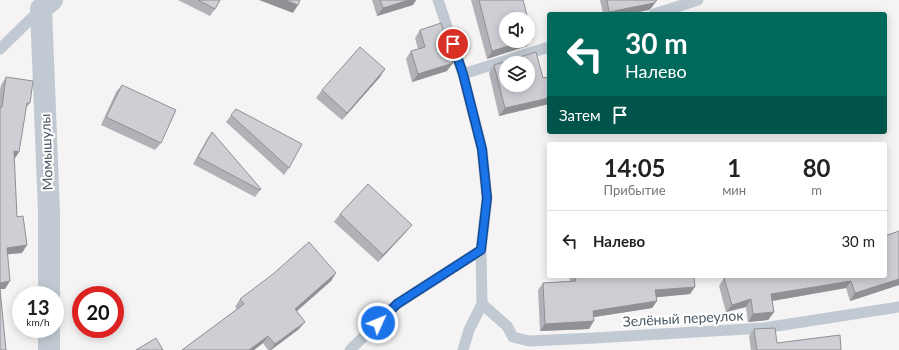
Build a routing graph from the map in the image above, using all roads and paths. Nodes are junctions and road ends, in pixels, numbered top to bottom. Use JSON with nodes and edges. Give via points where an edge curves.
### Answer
{"nodes":[{"id":1,"x":438,"y":0,"type":"edge"},
{"id":2,"x":698,"y":0,"type":"edge"},
{"id":3,"x":47,"y":4,"type":"edge"},
{"id":4,"x":660,"y":12,"type":"edge"},
{"id":5,"x":547,"y":48,"type":"edge"},
{"id":6,"x":0,"y":49,"type":"edge"},
{"id":7,"x":463,"y":74,"type":"junction"},
{"id":8,"x":481,"y":250,"type":"junction"},
{"id":9,"x":49,"y":286,"type":"edge"},
{"id":10,"x":482,"y":304,"type":"junction"},
{"id":11,"x":899,"y":307,"type":"edge"},
{"id":12,"x":49,"y":338,"type":"edge"},
{"id":13,"x":49,"y":350,"type":"edge"},
{"id":14,"x":350,"y":350,"type":"edge"},
{"id":15,"x":463,"y":350,"type":"edge"}],
"edges":[{"from":1,"to":7,"type":"lane"},
{"from":2,"to":4,"type":"lane"},
{"from":3,"to":6,"type":"lane"},
{"from":3,"to":9,"type":"street","name":"Момышулы"},
{"from":5,"to":7,"type":"lane"},
{"from":7,"to":8,"type":"lane","via":[[482,149],[487,198]]},
{"from":8,"to":10,"type":"lane"},
{"from":8,"to":14,"type":"lane","via":[[397,304]]},
{"from":10,"to":11,"type":"lane","name":"Зелёный переулок","via":[[506,326],[513,337],[530,341],[764,328]]},
{"from":10,"to":15,"type":"lane","via":[[469,330]]},
{"from":12,"to":13,"type":"street"}]}
